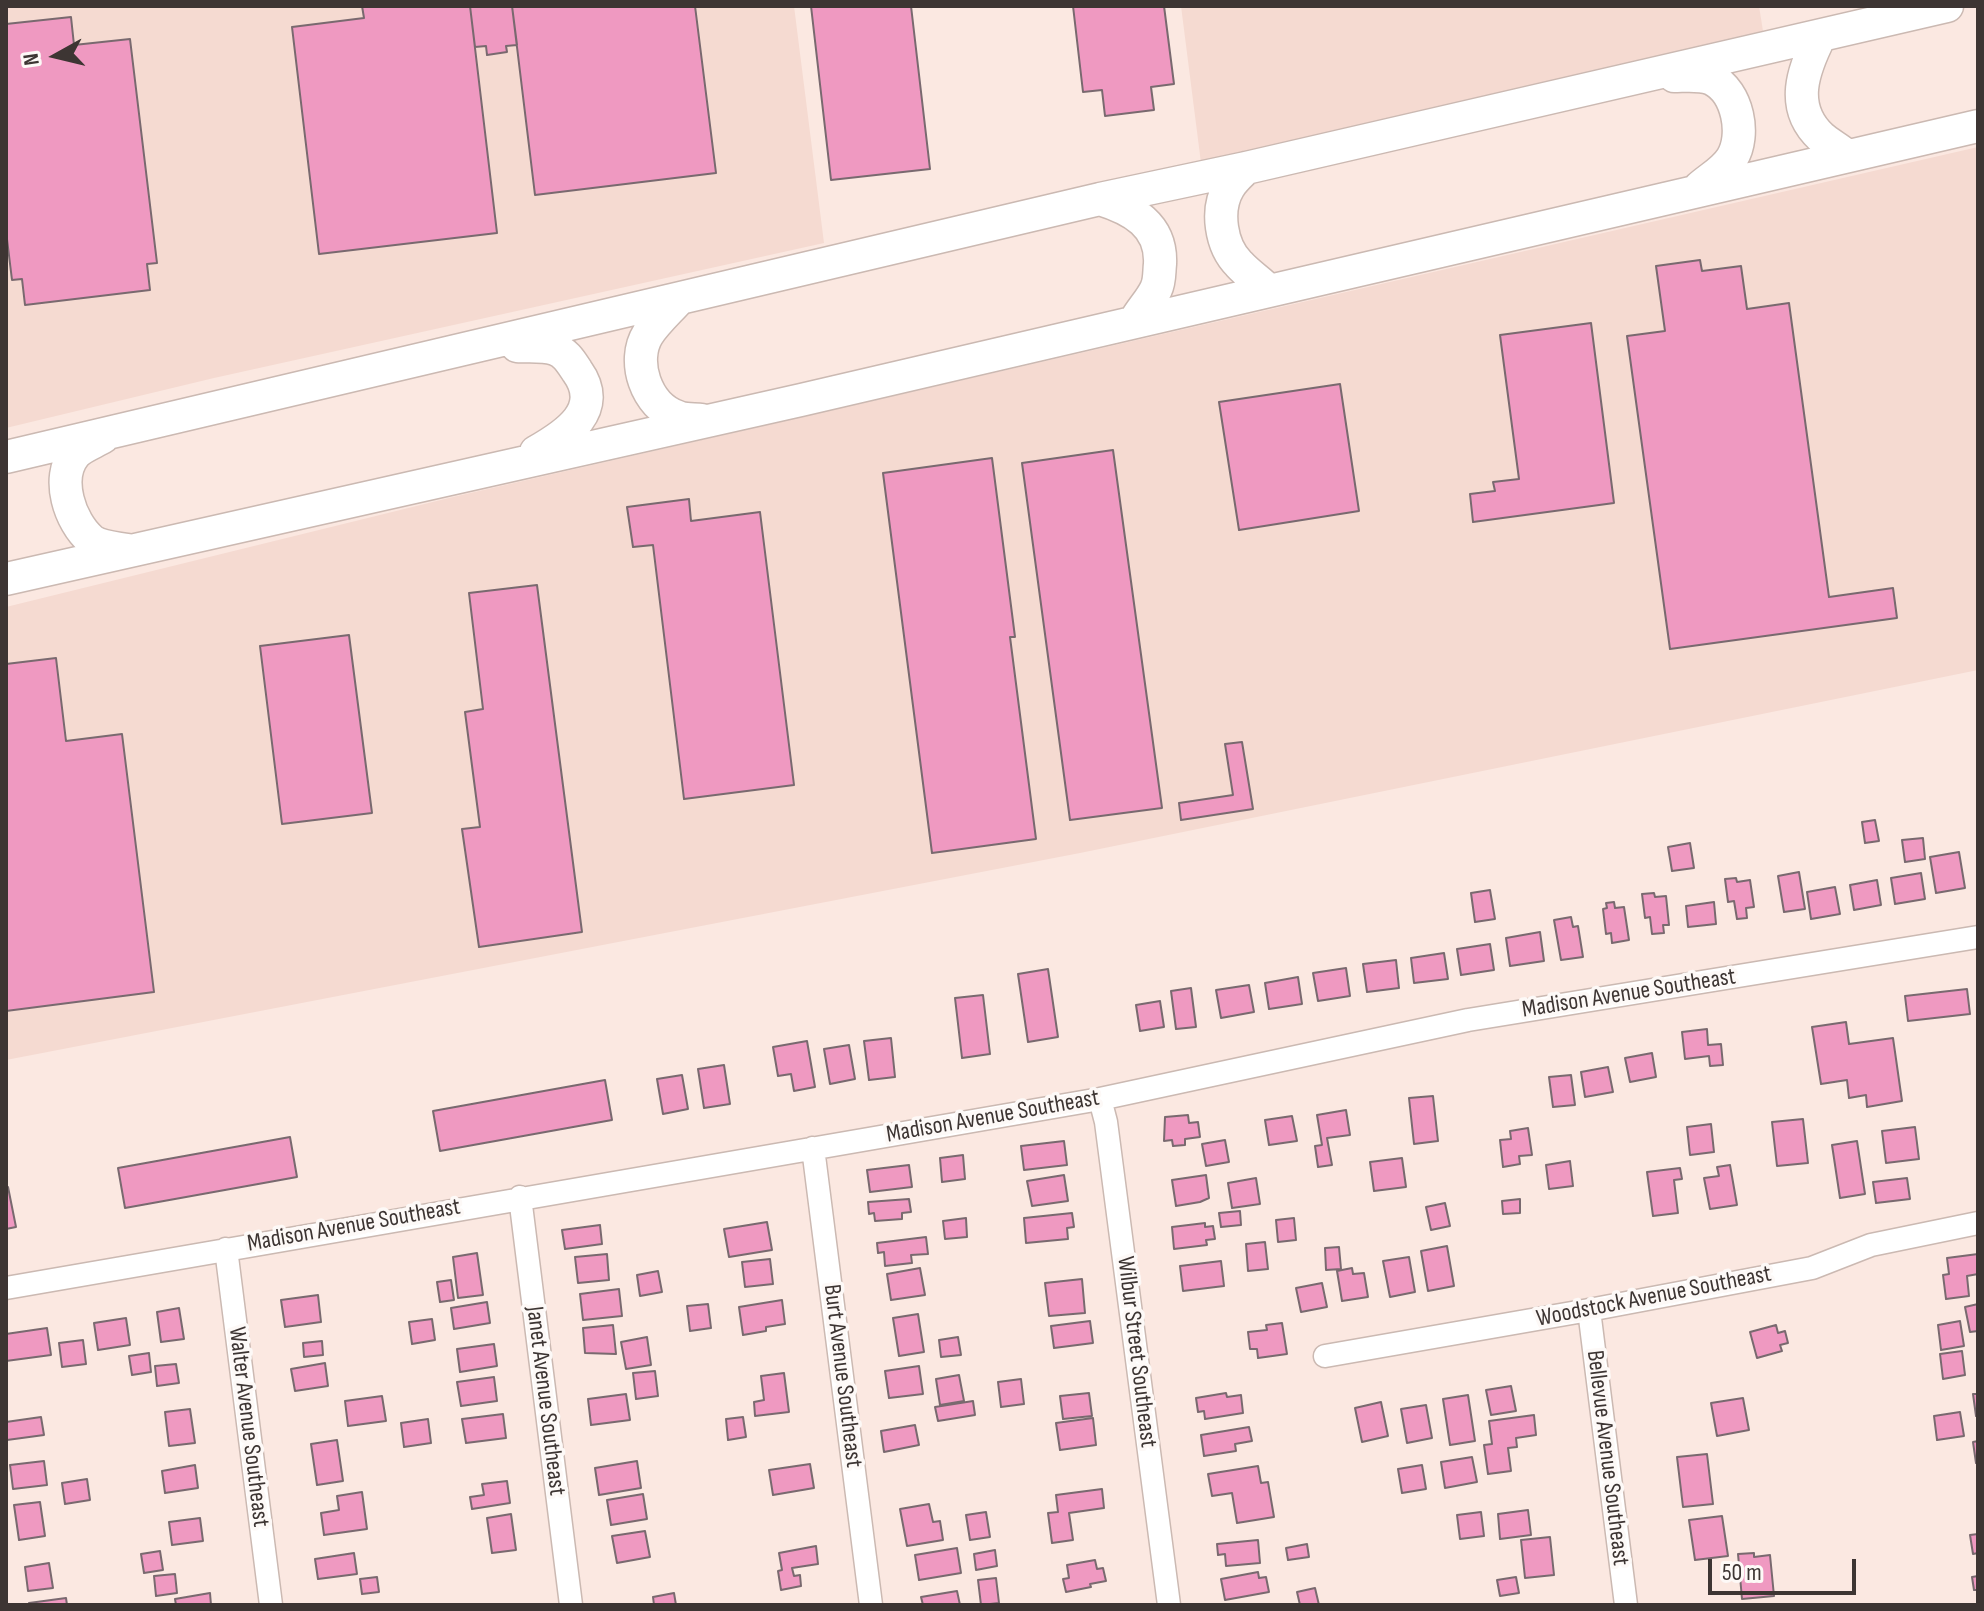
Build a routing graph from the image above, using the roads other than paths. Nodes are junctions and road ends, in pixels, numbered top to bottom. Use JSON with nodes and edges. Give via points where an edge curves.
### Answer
{"nodes":[{"id":1,"x":1947,"y":6,"type":"edge"},
{"id":2,"x":1820,"y":36,"type":"junction"},
{"id":3,"x":1646,"y":75,"type":"junction"},
{"id":4,"x":1978,"y":126,"type":"edge"},
{"id":5,"x":1847,"y":156,"type":"junction"},
{"id":6,"x":1246,"y":168,"type":"junction"},
{"id":7,"x":1693,"y":193,"type":"junction"},
{"id":8,"x":1100,"y":199,"type":"junction"},
{"id":9,"x":1268,"y":290,"type":"junction"},
{"id":10,"x":677,"y":301,"type":"junction"},
{"id":11,"x":1135,"y":321,"type":"junction"},
{"id":12,"x":485,"y":344,"type":"junction"},
{"id":13,"x":709,"y":420,"type":"junction"},
{"id":14,"x":109,"y":433,"type":"junction"},
{"id":15,"x":6,"y":457,"type":"edge"},
{"id":16,"x":516,"y":464,"type":"junction"},
{"id":17,"x":128,"y":550,"type":"junction"},
{"id":18,"x":6,"y":579,"type":"edge"},
{"id":19,"x":1978,"y":937,"type":"edge"},
{"id":20,"x":1100,"y":1099,"type":"junction"},
{"id":21,"x":813,"y":1148,"type":"junction"},
{"id":22,"x":520,"y":1197,"type":"junction"},
{"id":23,"x":1978,"y":1223,"type":"edge"},
{"id":24,"x":226,"y":1249,"type":"junction"},
{"id":25,"x":6,"y":1288,"type":"edge"},
{"id":26,"x":1589,"y":1310,"type":"junction"},
{"id":27,"x":1325,"y":1356,"type":"dead end"},
{"id":28,"x":271,"y":1605,"type":"edge"},
{"id":29,"x":571,"y":1605,"type":"edge"},
{"id":30,"x":871,"y":1605,"type":"edge"},
{"id":31,"x":1169,"y":1605,"type":"edge"},
{"id":32,"x":1626,"y":1605,"type":"edge"}],
"edges":[{"from":1,"to":2,"type":"street"},
{"from":2,"to":3,"type":"street"},
{"from":2,"to":5,"type":"street","via":[[1804,68],[1802,102],[1813,127]]},
{"from":3,"to":6,"type":"street"},
{"from":3,"to":7,"type":"street","via":[[1710,78],[1733,102],[1738,145],[1724,169]]},
{"from":4,"to":5,"type":"street"},
{"from":5,"to":7,"type":"street"},
{"from":6,"to":8,"type":"street"},
{"from":6,"to":9,"type":"street","via":[[1223,202],[1224,236],[1240,265]]},
{"from":7,"to":9,"type":"street"},
{"from":8,"to":10,"type":"street"},
{"from":8,"to":11,"type":"street","via":[[1126,207],[1156,235],[1158,286]]},
{"from":9,"to":11,"type":"street"},
{"from":10,"to":12,"type":"street"},
{"from":10,"to":13,"type":"street","via":[[647,335],[640,359],[644,382],[664,410],[678,418]]},
{"from":11,"to":13,"type":"street"},
{"from":12,"to":14,"type":"street"},
{"from":12,"to":16,"type":"street","via":[[554,349],[567,356],[586,392],[580,420],[565,436]]},
{"from":13,"to":16,"type":"street"},
{"from":14,"to":15,"type":"street"},
{"from":14,"to":17,"type":"street","via":[[75,454],[66,501],[93,542]]},
{"from":16,"to":17,"type":"street"},
{"from":17,"to":18,"type":"street"},
{"from":19,"to":20,"type":"street","name":"Madison Avenue Southeast","via":[[1468,1020]]},
{"from":20,"to":21,"type":"street","name":"Madison Avenue Southeast"},
{"from":20,"to":31,"type":"street","name":"Wilbur Street Southeast"},
{"from":21,"to":22,"type":"street","name":"Madison Avenue Southeast"},
{"from":21,"to":30,"type":"street","name":"Burt Avenue Southeast"},
{"from":22,"to":24,"type":"street","name":"Madison Avenue Southeast"},
{"from":22,"to":29,"type":"street","name":"Janet Avenue Southeast"},
{"from":23,"to":26,"type":"street","name":"Woodstock Avenue Southeast","via":[[1871,1245],[1812,1268]]},
{"from":24,"to":25,"type":"street","name":"Madison Avenue Southeast"},
{"from":24,"to":28,"type":"street","name":"Walter Avenue Southeast"},
{"from":26,"to":27,"type":"street","name":"Woodstock Avenue Southeast"},
{"from":26,"to":32,"type":"street","name":"Bellevue Avenue Southeast"}]}
